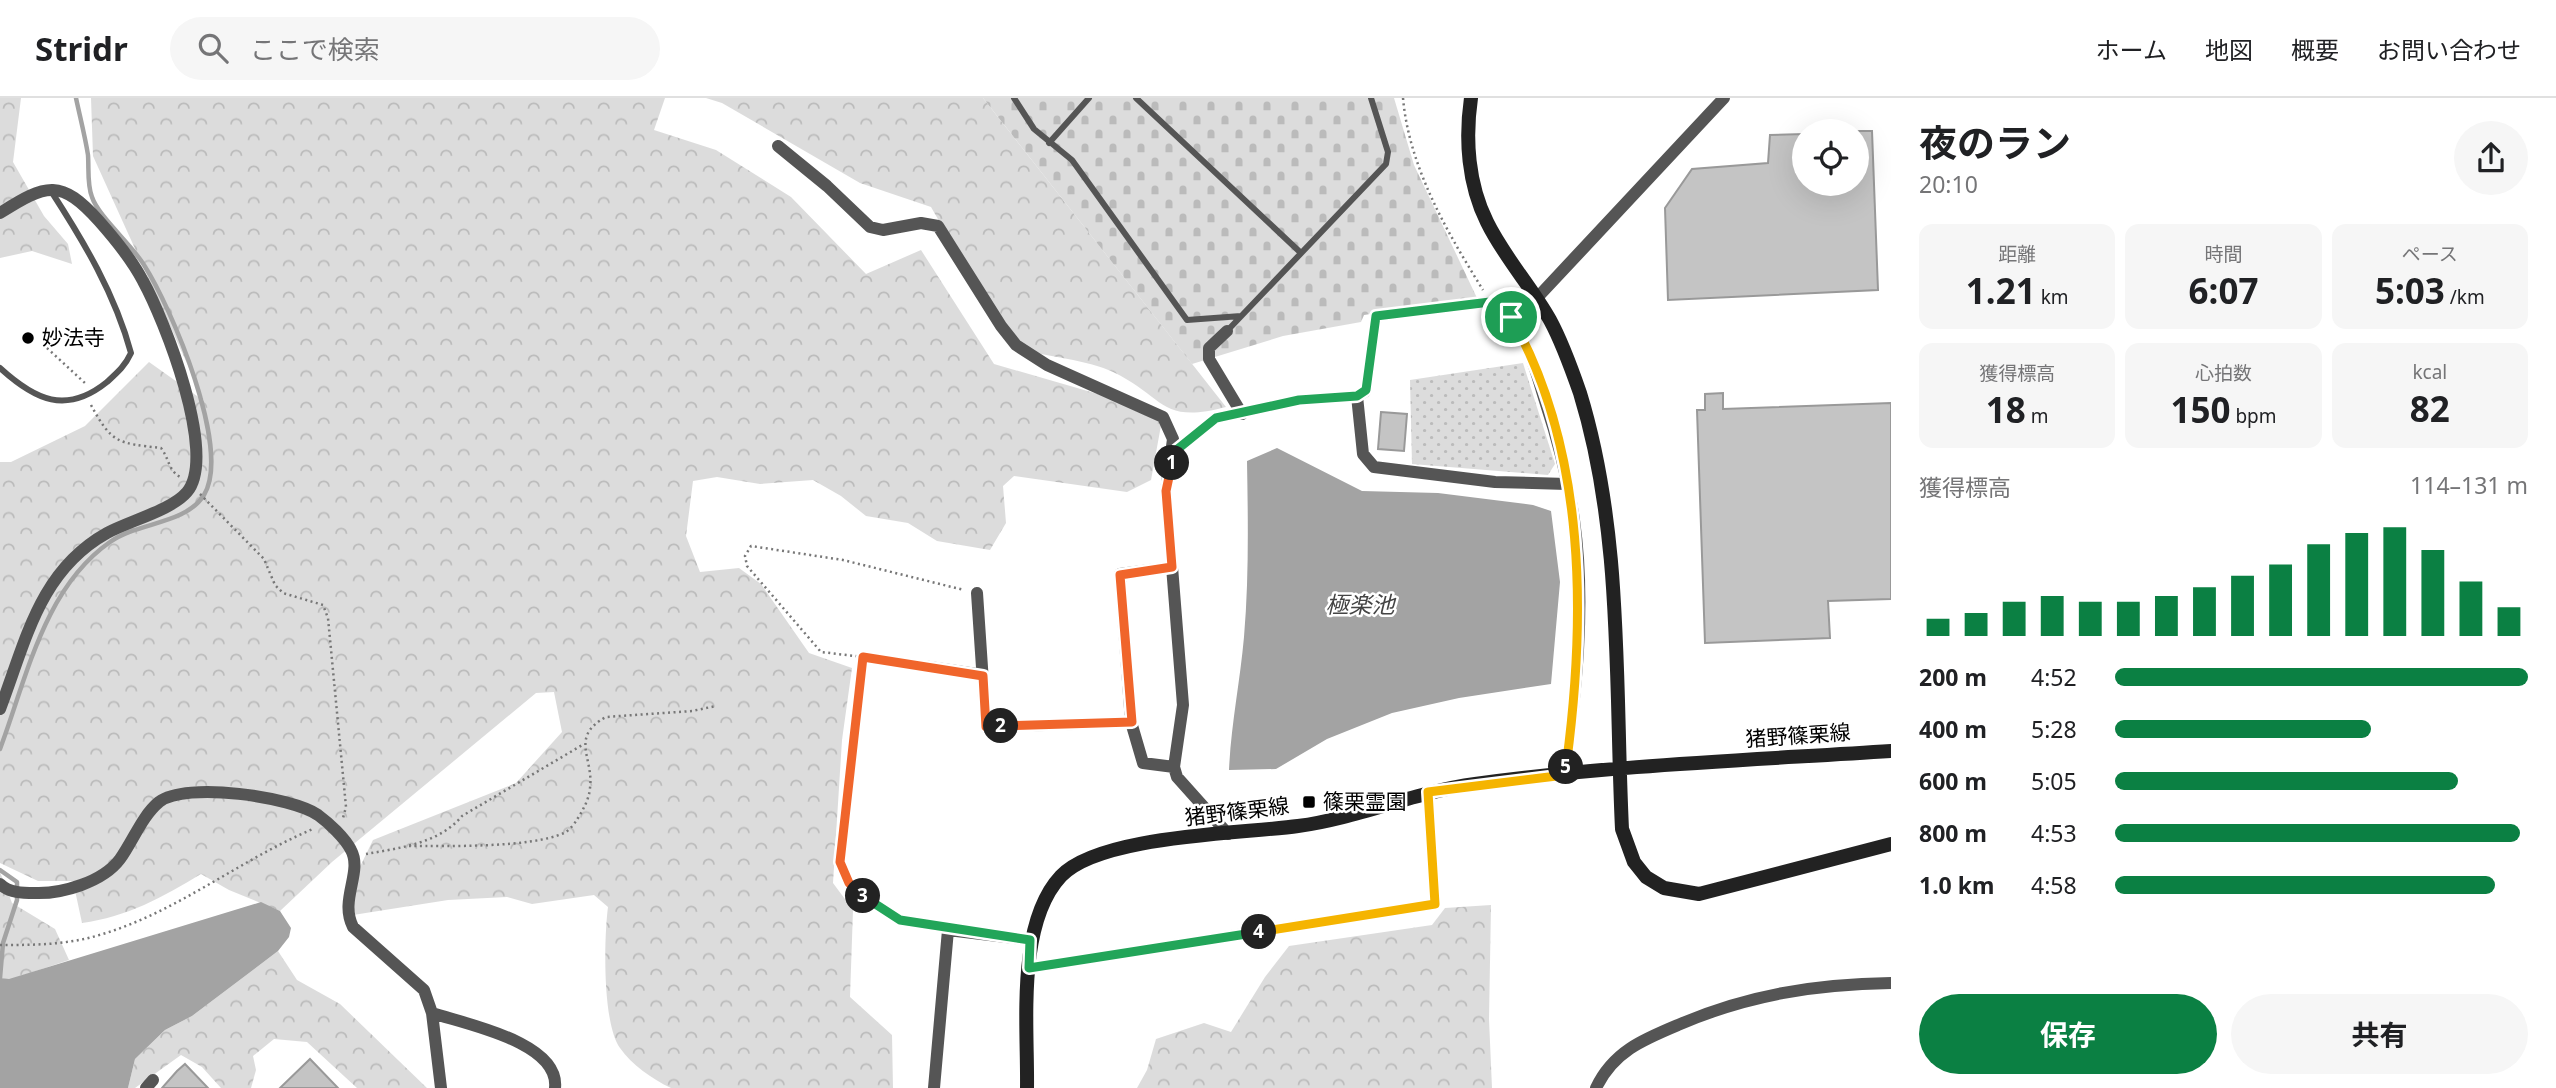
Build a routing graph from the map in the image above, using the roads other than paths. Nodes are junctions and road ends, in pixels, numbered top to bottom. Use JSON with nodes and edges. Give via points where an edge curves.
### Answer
{"nodes":[{"id":1,"x":1014,"y":98,"type":"edge"},
{"id":2,"x":1089,"y":98,"type":"edge"},
{"id":3,"x":1136,"y":98,"type":"edge"},
{"id":4,"x":1371,"y":98,"type":"edge"},
{"id":5,"x":1471,"y":98,"type":"edge"},
{"id":6,"x":1724,"y":98,"type":"edge"},
{"id":7,"x":1049,"y":142,"type":"junction"},
{"id":8,"x":778,"y":146,"type":"dead end"},
{"id":9,"x":50,"y":190,"type":"junction"},
{"id":10,"x":0,"y":213,"type":"edge"},
{"id":11,"x":1301,"y":253,"type":"junction"},
{"id":12,"x":1535,"y":299,"type":"junction"},
{"id":13,"x":1241,"y":316,"type":"junction"},
{"id":14,"x":1227,"y":331,"type":"joint"},
{"id":15,"x":0,"y":368,"type":"edge"},
{"id":16,"x":1357,"y":396,"type":"junction"},
{"id":17,"x":1242,"y":414,"type":"junction"},
{"id":18,"x":1174,"y":452,"type":"junction"},
{"id":19,"x":1567,"y":484,"type":"junction"},
{"id":20,"x":1172,"y":567,"type":"junction"},
{"id":21,"x":977,"y":593,"type":"road end"},
{"id":22,"x":923,"y":666,"type":"road end"},
{"id":23,"x":983,"y":676,"type":"junction"},
{"id":24,"x":0,"y":709,"type":"edge"},
{"id":25,"x":1132,"y":722,"type":"junction"},
{"id":26,"x":1891,"y":751,"type":"edge"},
{"id":27,"x":1174,"y":767,"type":"junction"},
{"id":28,"x":1619,"y":769,"type":"junction"},
{"id":29,"x":1565,"y":775,"type":"junction"},
{"id":30,"x":1428,"y":792,"type":"junction"},
{"id":31,"x":1228,"y":834,"type":"junction"},
{"id":32,"x":1891,"y":844,"type":"edge"},
{"id":33,"x":0,"y":884,"type":"edge"},
{"id":34,"x":1030,"y":940,"type":"junction"},
{"id":35,"x":1029,"y":968,"type":"junction"},
{"id":36,"x":1891,"y":983,"type":"edge"},
{"id":37,"x":432,"y":1013,"type":"junction"},
{"id":38,"x":441,"y":1088,"type":"edge"},
{"id":39,"x":555,"y":1088,"type":"edge"},
{"id":40,"x":934,"y":1088,"type":"edge"},
{"id":41,"x":1027,"y":1088,"type":"edge"},
{"id":42,"x":1596,"y":1088,"type":"edge"}],
"edges":[{"from":1,"to":7,"type":"lane","via":[[1034,129]]},
{"from":2,"to":7,"type":"lane"},
{"from":3,"to":11,"type":"lane"},
{"from":4,"to":11,"type":"lane","via":[[1388,152],[1386,164]]},
{"from":5,"to":12,"type":"main road","via":[[1470,166],[1486,221]]},
{"from":6,"to":12,"type":"street"},
{"from":7,"to":13,"type":"lane","via":[[1072,160],[1187,320]]},
{"from":8,"to":18,"type":"street","via":[[870,227],[937,226],[1016,345],[1059,371],[1163,417]]},
{"from":9,"to":10,"type":"street","via":[[24,197]]},
{"from":9,"to":15,"type":"lane","via":[[103,280],[131,353],[124,368],[77,400],[57,402],[35,395]]},
{"from":9,"to":24,"type":"street","via":[[75,195],[143,279],[164,326],[192,414],[197,453],[186,494],[89,543],[46,589]]},
{"from":11,"to":13,"type":"lane"},
{"from":12,"to":28,"type":"main road","via":[[1550,321],[1580,393],[1601,484],[1614,606]]},
{"from":13,"to":14,"type":"lane"},
{"from":14,"to":17,"type":"street","via":[[1209,348],[1209,359]]},
{"from":16,"to":17,"type":"street","via":[[1299,400]]},
{"from":16,"to":19,"type":"street","via":[[1363,454],[1374,467],[1495,482]]},
{"from":16,"to":19,"type":"street","via":[[1366,390],[1376,316],[1490,302],[1511,317],[1528,348]]},
{"from":17,"to":18,"type":"street","via":[[1216,418]]},
{"from":18,"to":20,"type":"street","via":[[1166,491]]},
{"from":19,"to":29,"type":"street","via":[[1578,586],[1575,698]]},
{"from":20,"to":25,"type":"street","via":[[1120,575]]},
{"from":20,"to":27,"type":"street","via":[[1183,705]]},
{"from":21,"to":23,"type":"street"},
{"from":22,"to":23,"type":"street"},
{"from":23,"to":25,"type":"street","via":[[986,727]]},
{"from":25,"to":27,"type":"street","via":[[1143,762]]},
{"from":26,"to":28,"type":"main road","name":"猪野篠栗線"},
{"from":27,"to":31,"type":"street","via":[[1177,777]]},
{"from":28,"to":29,"type":"main road","name":"猪野篠栗線"},
{"from":28,"to":32,"type":"main road","via":[[1622,829],[1634,862],[1646,877],[1680,893],[1720,891]]},
{"from":29,"to":30,"type":"main road","name":"猪野篠栗線"},
{"from":30,"to":31,"type":"main road","name":"猪野篠栗線","via":[[1301,826]]},
{"from":30,"to":35,"type":"street","via":[[1435,904]]},
{"from":31,"to":34,"type":"main road","name":"猪野篠栗線","via":[[1123,847],[1085,858],[1061,876],[1045,899]]},
{"from":33,"to":37,"type":"street","via":[[19,893],[52,894],[99,876],[119,861],[158,803],[189,791],[297,806],[317,814],[352,850],[347,916],[368,943],[424,990]]},
{"from":34,"to":35,"type":"main road","name":"猪野篠栗線"},
{"from":34,"to":40,"type":"street","via":[[948,930]]},
{"from":35,"to":41,"type":"main road","name":"猪野篠栗線"},
{"from":36,"to":42,"type":"street","via":[[1780,991],[1719,1007],[1636,1042],[1604,1070]]},
{"from":37,"to":38,"type":"street"},
{"from":37,"to":39,"type":"street","via":[[516,1040],[544,1057],[556,1079]]}]}
